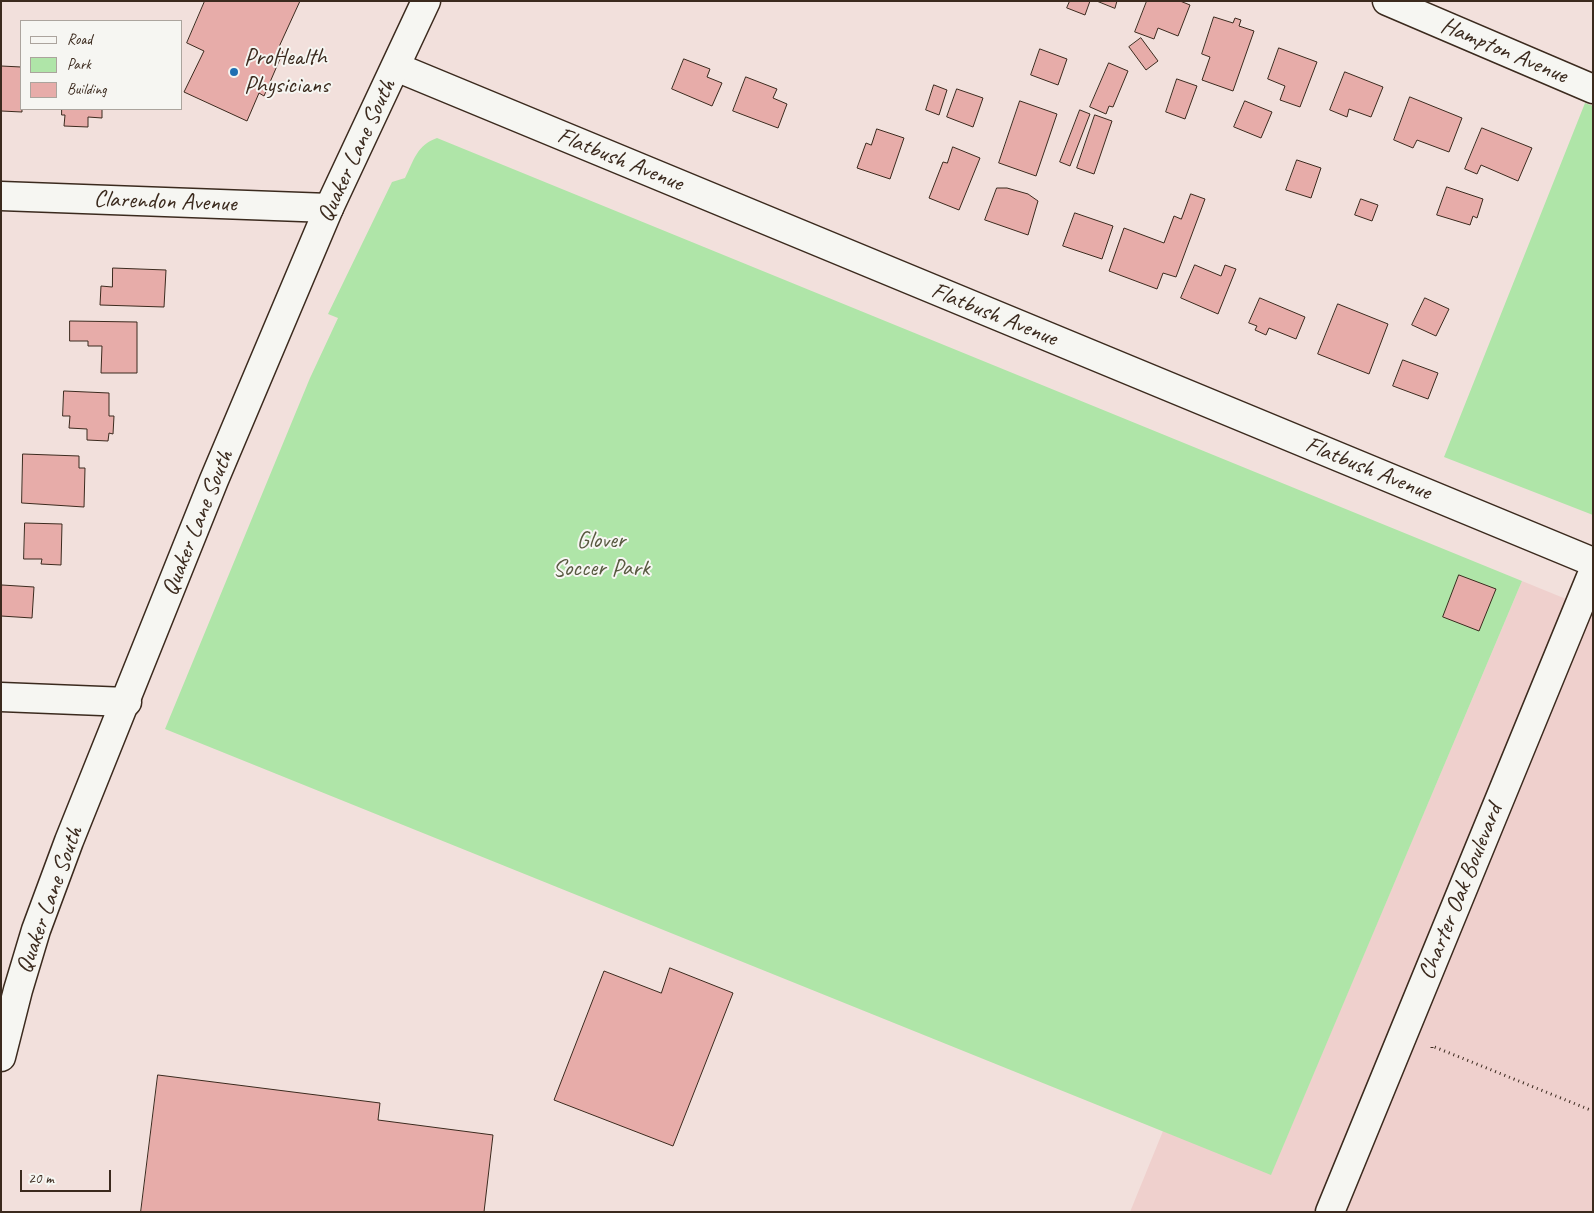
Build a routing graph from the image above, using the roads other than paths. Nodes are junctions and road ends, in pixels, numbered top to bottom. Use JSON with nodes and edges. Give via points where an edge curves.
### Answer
{"nodes":[{"id":1,"x":426,"y":1,"type":"edge"},
{"id":2,"x":1387,"y":1,"type":"edge"},
{"id":3,"x":396,"y":67,"type":"junction"},
{"id":4,"x":1593,"y":89,"type":"edge"},
{"id":5,"x":1,"y":196,"type":"edge"},
{"id":6,"x":329,"y":208,"type":"junction"},
{"id":7,"x":1593,"y":562,"type":"edge"},
{"id":8,"x":1593,"y":572,"type":"edge"},
{"id":9,"x":1,"y":697,"type":"edge"},
{"id":10,"x":126,"y":702,"type":"junction"},
{"id":11,"x":1,"y":1057,"type":"edge"},
{"id":12,"x":1330,"y":1212,"type":"edge"}],
"edges":[{"from":1,"to":3,"type":"street","name":"Quaker Lane South"},
{"from":2,"to":4,"type":"street","name":"Hampton Avenue"},
{"from":3,"to":6,"type":"street","name":"Quaker Lane South"},
{"from":3,"to":7,"type":"street","name":"Flatbush Avenue"},
{"from":5,"to":6,"type":"street","name":"Clarendon Avenue"},
{"from":6,"to":10,"type":"street","name":"Quaker Lane South","via":[[214,480]]},
{"from":8,"to":12,"type":"street","name":"Charter Oak Boulevard"},
{"from":9,"to":10,"type":"street"},
{"from":10,"to":11,"type":"street","name":"Quaker Lane South","via":[[36,930]]}]}
